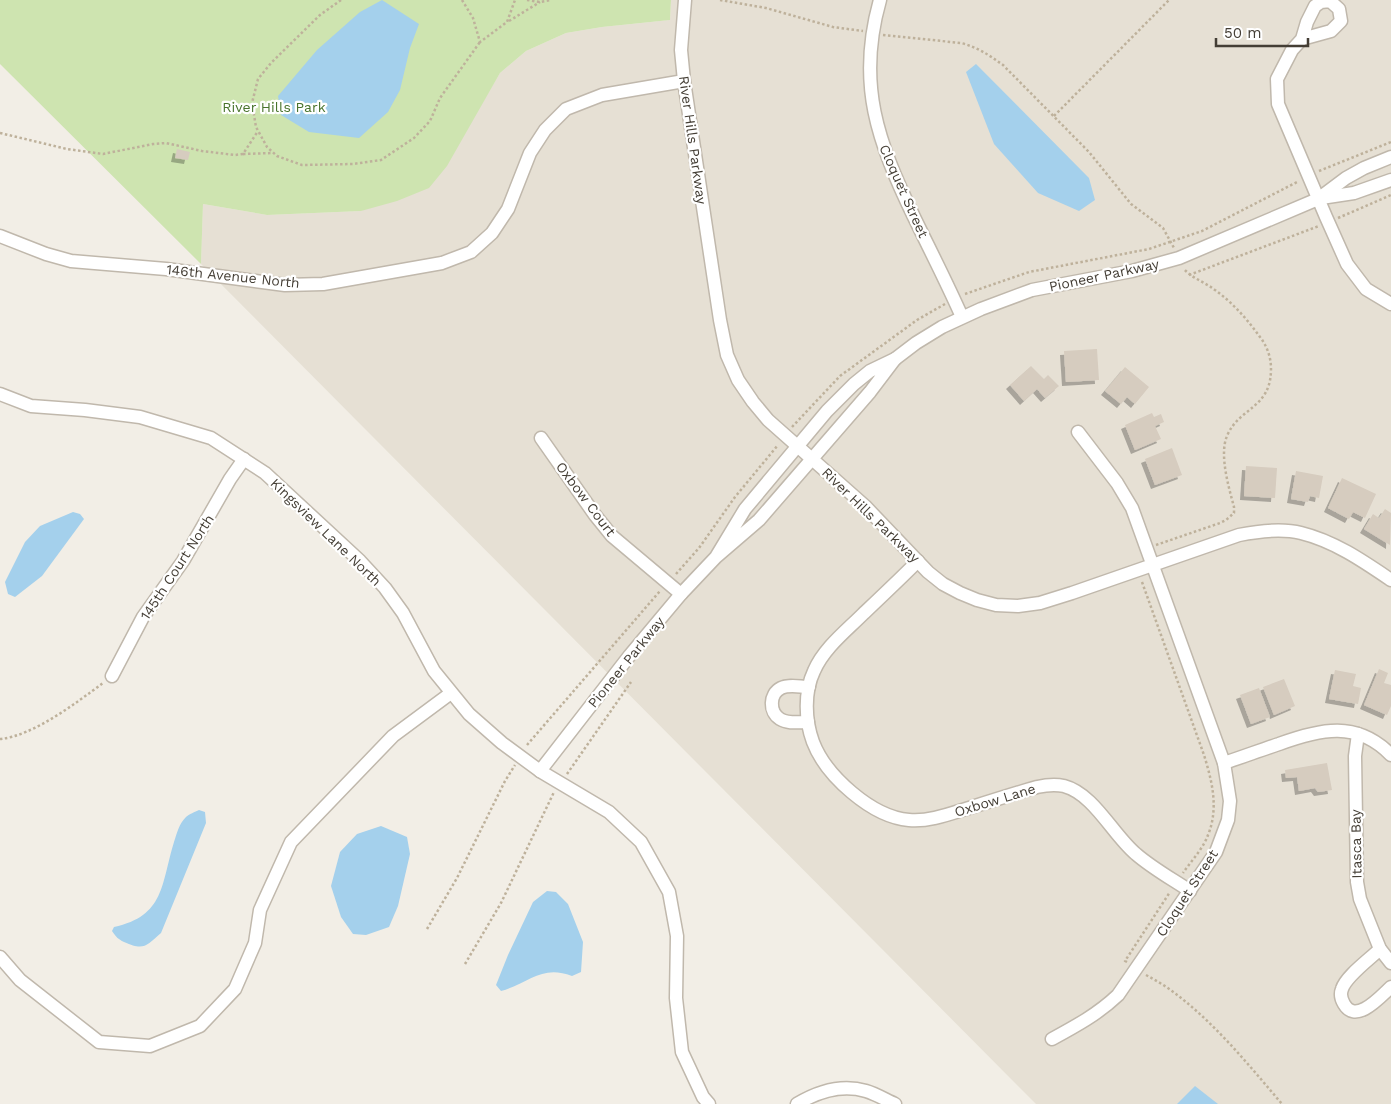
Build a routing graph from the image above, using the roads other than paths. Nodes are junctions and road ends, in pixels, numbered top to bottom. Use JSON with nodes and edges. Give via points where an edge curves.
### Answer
{"nodes":[{"id":1,"x":685,"y":0,"type":"edge"},
{"id":2,"x":880,"y":0,"type":"edge"},
{"id":3,"x":1302,"y":38,"type":"dead end"},
{"id":4,"x":684,"y":81,"type":"junction"},
{"id":5,"x":1391,"y":157,"type":"edge"},
{"id":6,"x":1391,"y":180,"type":"edge"},
{"id":7,"x":1318,"y":199,"type":"junction"},
{"id":8,"x":0,"y":236,"type":"edge"},
{"id":9,"x":1391,"y":304,"type":"edge"},
{"id":10,"x":962,"y":317,"type":"junction"},
{"id":11,"x":895,"y":359,"type":"junction"},
{"id":12,"x":0,"y":394,"type":"edge"},
{"id":13,"x":1078,"y":432,"type":"dead end"},
{"id":14,"x":542,"y":438,"type":"dead end"},
{"id":15,"x":797,"y":445,"type":"junction"},
{"id":16,"x":812,"y":458,"type":"junction"},
{"id":17,"x":244,"y":459,"type":"junction"},
{"id":18,"x":716,"y":557,"type":"junction"},
{"id":19,"x":918,"y":561,"type":"junction"},
{"id":20,"x":1152,"y":564,"type":"junction"},
{"id":21,"x":1391,"y":580,"type":"edge"},
{"id":22,"x":681,"y":594,"type":"junction"},
{"id":23,"x":112,"y":676,"type":"road end"},
{"id":24,"x":809,"y":687,"type":"junction"},
{"id":25,"x":451,"y":693,"type":"junction"},
{"id":26,"x":808,"y":722,"type":"junction"},
{"id":27,"x":1358,"y":734,"type":"junction"},
{"id":28,"x":1391,"y":755,"type":"edge"},
{"id":29,"x":1224,"y":764,"type":"junction"},
{"id":30,"x":540,"y":771,"type":"junction"},
{"id":31,"x":1190,"y":891,"type":"junction"},
{"id":32,"x":1380,"y":949,"type":"junction"},
{"id":33,"x":0,"y":957,"type":"edge"},
{"id":34,"x":1391,"y":963,"type":"edge"},
{"id":35,"x":1391,"y":987,"type":"edge"},
{"id":36,"x":1052,"y":1039,"type":"dead end"},
{"id":37,"x":709,"y":1104,"type":"edge"},
{"id":38,"x":797,"y":1104,"type":"edge"},
{"id":39,"x":895,"y":1104,"type":"edge"}],
"edges":[{"from":1,"to":4,"type":"street","name":"River Hills Parkway","via":[[681,50]]},
{"from":2,"to":10,"type":"street","name":"Cloquet Street","via":[[870,60],[871,88],[880,136],[898,183]]},
{"from":3,"to":7,"type":"street","via":[[1292,50],[1278,79],[1278,104]]},
{"from":4,"to":8,"type":"street","name":"146th Avenue North","via":[[602,95],[566,109],[545,130],[530,153],[508,209],[492,233],[471,252],[442,263],[323,284],[286,285],[166,269],[71,261]]},
{"from":4,"to":15,"type":"street","name":"River Hills Parkway","via":[[727,355],[753,402]]},
{"from":5,"to":7,"type":"street","name":"Pioneer Parkway","via":[[1346,178]]},
{"from":6,"to":7,"type":"street","name":"Pioneer Parkway","via":[[1354,194]]},
{"from":7,"to":9,"type":"street","via":[[1348,264],[1366,289]]},
{"from":7,"to":10,"type":"street","name":"Pioneer Parkway","via":[[1179,258],[1132,271],[1032,290]]},
{"from":10,"to":11,"type":"street","name":"Pioneer Parkway"},
{"from":11,"to":15,"type":"street","name":"Pioneer Parkway","via":[[870,371],[854,384]]},
{"from":11,"to":16,"type":"street","name":"Pioneer Parkway"},
{"from":12,"to":17,"type":"street","name":"Kingsview Lane North","via":[[31,406],[140,417],[210,438]]},
{"from":13,"to":20,"type":"street","name":"Cloquet Street","via":[[1127,498]]},
{"from":14,"to":22,"type":"street","name":"Oxbow Court","via":[[612,536]]},
{"from":15,"to":16,"type":"street","name":"River Hills Parkway"},
{"from":15,"to":18,"type":"street","name":"Pioneer Parkway","via":[[745,509]]},
{"from":16,"to":18,"type":"street","name":"Pioneer Parkway","via":[[758,520]]},
{"from":16,"to":19,"type":"street","name":"River Hills Parkway"},
{"from":17,"to":23,"type":"street","name":"145th Court North","via":[[183,561],[143,617]]},
{"from":17,"to":25,"type":"street","name":"Kingsview Lane North","via":[[272,480],[385,588],[403,613],[434,671]]},
{"from":18,"to":22,"type":"street","name":"Pioneer Parkway"},
{"from":19,"to":20,"type":"street","name":"River Hills Parkway","via":[[943,584],[960,593],[996,605],[1018,606],[1072,593]]},
{"from":19,"to":24,"type":"street","name":"Oxbow Lane","via":[[837,639],[814,671]]},
{"from":20,"to":21,"type":"street","name":"River Hills Parkway","via":[[1239,534],[1300,532],[1333,544]]},
{"from":20,"to":29,"type":"street","name":"Cloquet Street"},
{"from":22,"to":30,"type":"street","name":"Pioneer Parkway"},
{"from":24,"to":26,"type":"street","name":"Oxbow Lane"},
{"from":24,"to":26,"type":"street","via":[[780,688],[772,703],[773,712],[779,718],[788,722]]},
{"from":25,"to":30,"type":"street","name":"Kingsview Lane North","via":[[475,720]]},
{"from":25,"to":33,"type":"street","via":[[393,736],[291,842],[260,910],[255,942],[235,989],[200,1026],[150,1046],[99,1042],[20,980]]},
{"from":26,"to":31,"type":"street","name":"Oxbow Lane","via":[[813,742],[824,761],[855,796],[884,814],[910,820],[925,819],[1038,786],[1064,786],[1085,797],[1136,855]]},
{"from":27,"to":28,"type":"street"},
{"from":27,"to":29,"type":"street","via":[[1320,731]]},
{"from":27,"to":32,"type":"street","name":"Itasca Bay","via":[[1355,756],[1356,882]]},
{"from":29,"to":31,"type":"street","name":"Cloquet Street","via":[[1230,801],[1228,820],[1216,852]]},
{"from":30,"to":37,"type":"street","name":"Kingsview Lane North","via":[[609,812],[641,842],[669,892],[677,936],[676,998],[682,1052]]},
{"from":31,"to":36,"type":"street","name":"Cloquet Street","via":[[1118,995],[1084,1022]]},
{"from":32,"to":34,"type":"street","name":"Itasca Bay"},
{"from":32,"to":35,"type":"street","via":[[1350,977],[1340,998],[1345,1007],[1354,1011],[1364,1010]]},
{"from":38,"to":39,"type":"street","via":[[836,1088],[865,1091]]}]}
